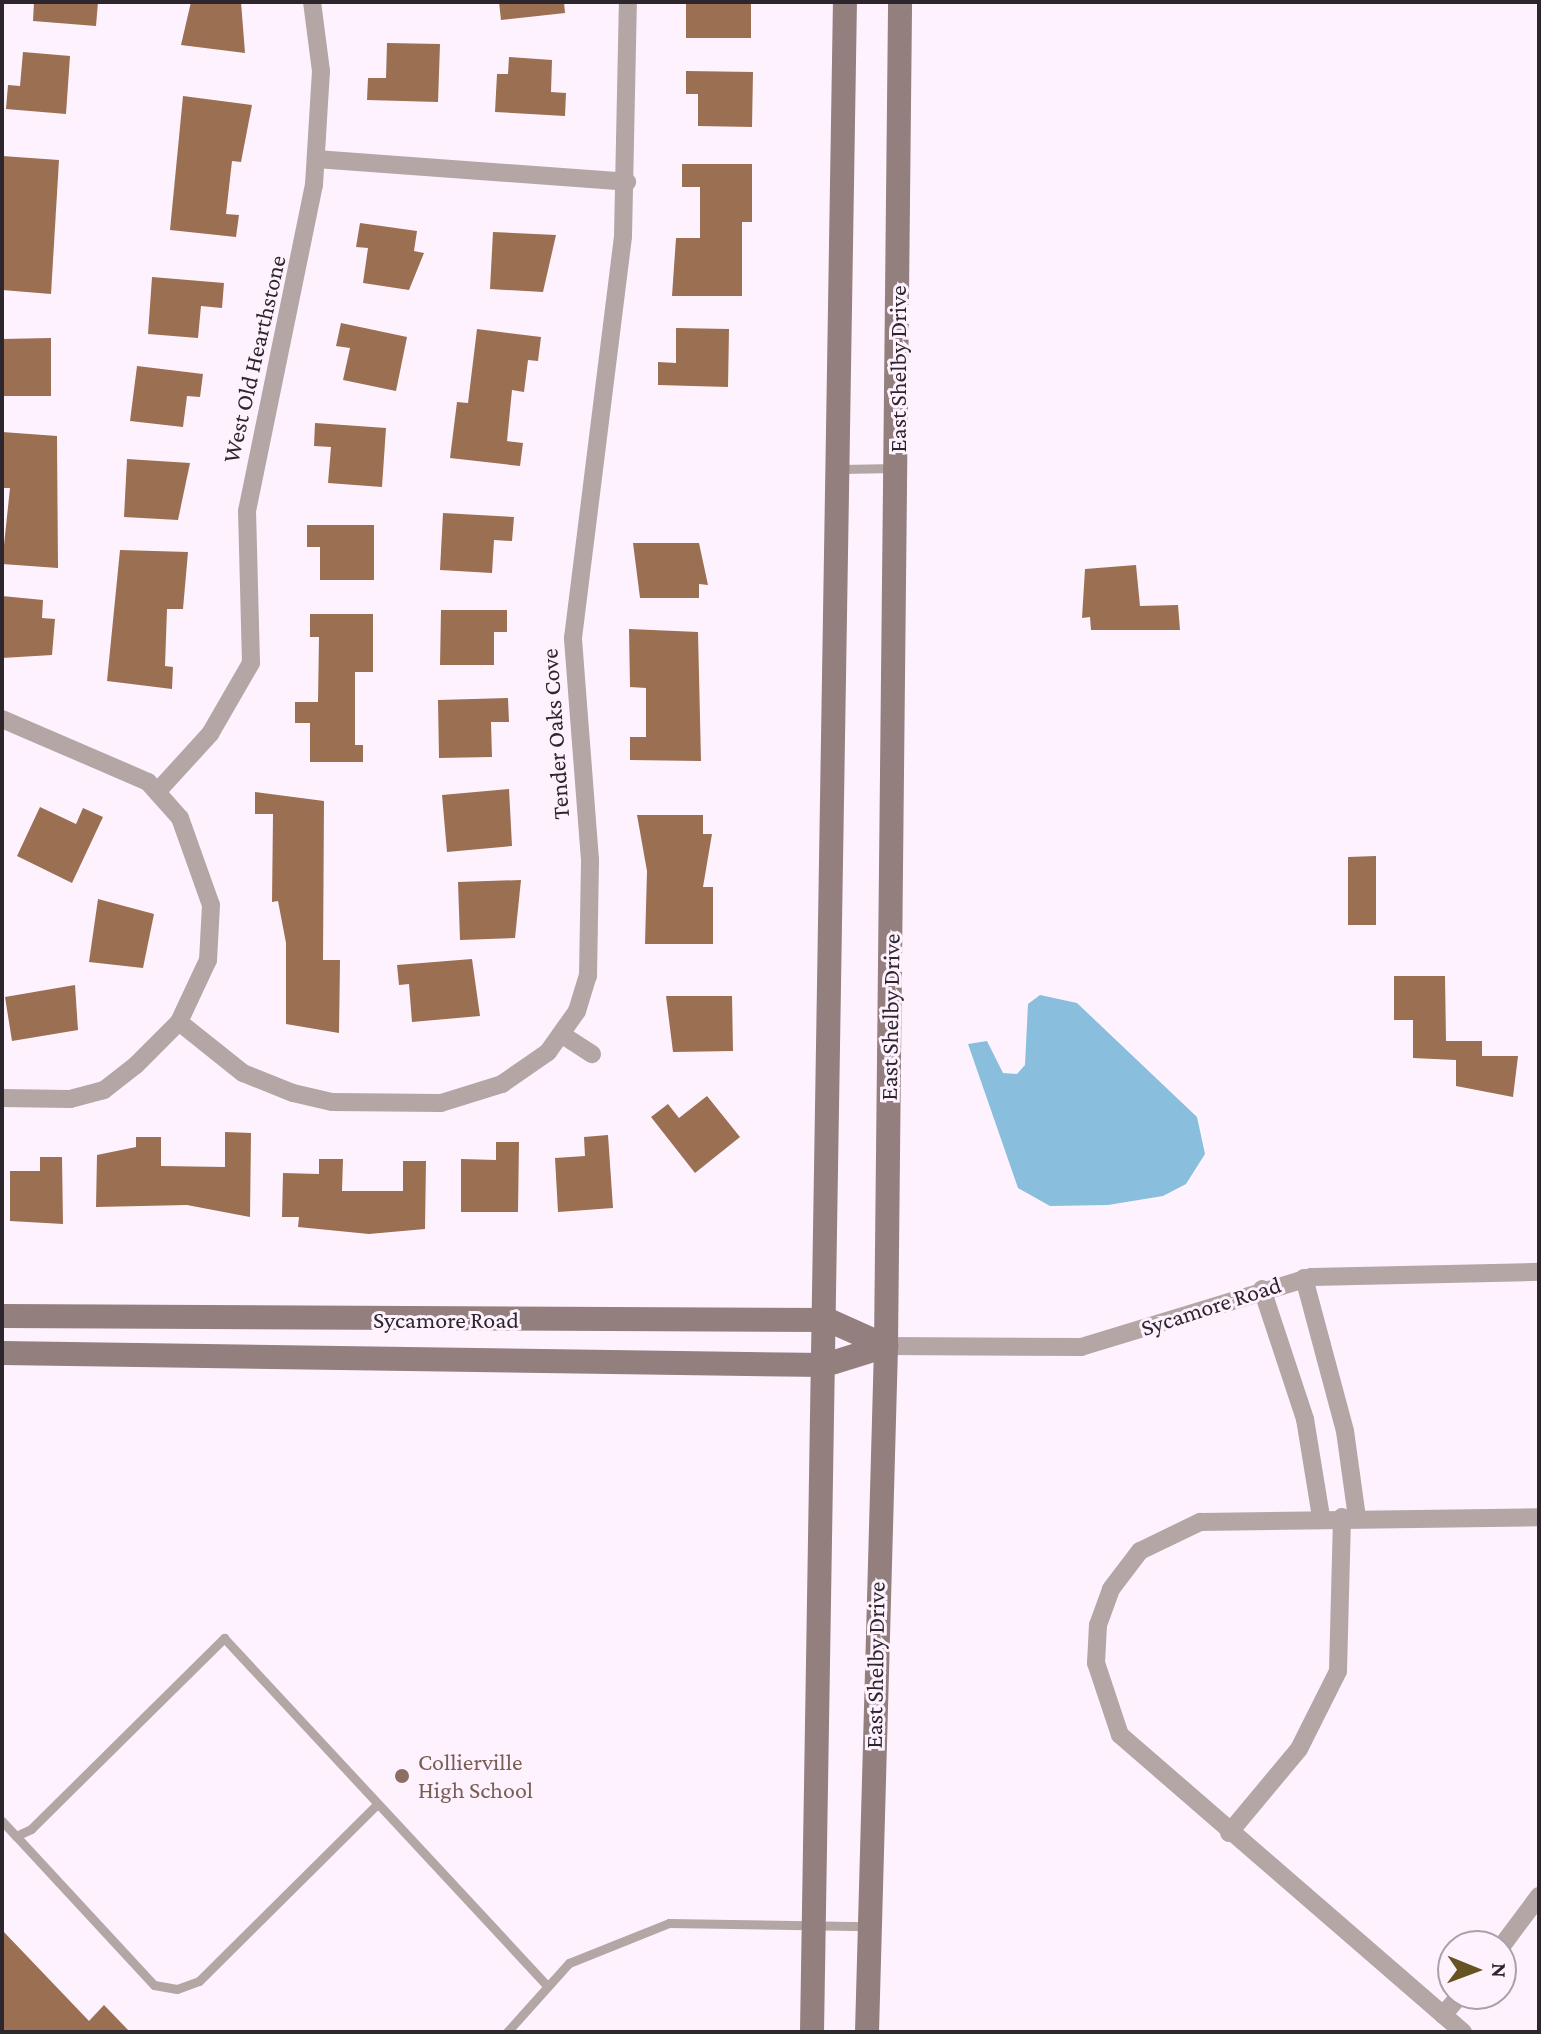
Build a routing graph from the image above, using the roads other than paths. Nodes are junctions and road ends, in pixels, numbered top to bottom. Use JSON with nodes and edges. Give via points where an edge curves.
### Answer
{"nodes":[{"id":1,"x":312,"y":2,"type":"edge"},
{"id":2,"x":628,"y":2,"type":"edge"},
{"id":3,"x":845,"y":2,"type":"edge"},
{"id":4,"x":900,"y":2,"type":"edge"},
{"id":5,"x":316,"y":159,"type":"junction"},
{"id":6,"x":627,"y":182,"type":"junction"},
{"id":7,"x":898,"y":468,"type":"junction"},
{"id":8,"x":842,"y":469,"type":"junction"},
{"id":9,"x":2,"y":719,"type":"edge"},
{"id":10,"x":157,"y":792,"type":"junction"},
{"id":11,"x":179,"y":1022,"type":"junction"},
{"id":12,"x":561,"y":1034,"type":"junction"},
{"id":13,"x":592,"y":1054,"type":"dead end"},
{"id":14,"x":2,"y":1098,"type":"edge"},
{"id":15,"x":1539,"y":1272,"type":"edge"},
{"id":16,"x":1304,"y":1278,"type":"junction"},
{"id":17,"x":1262,"y":1289,"type":"junction"},
{"id":18,"x":2,"y":1316,"type":"edge"},
{"id":19,"x":828,"y":1320,"type":"junction"},
{"id":20,"x":886,"y":1346,"type":"junction"},
{"id":21,"x":2,"y":1353,"type":"edge"},
{"id":22,"x":825,"y":1365,"type":"junction"},
{"id":23,"x":1321,"y":1517,"type":"junction"},
{"id":24,"x":1349,"y":1517,"type":"junction"},
{"id":25,"x":1539,"y":1517,"type":"edge"},
{"id":26,"x":376,"y":1805,"type":"junction"},
{"id":27,"x":2,"y":1821,"type":"edge"},
{"id":28,"x":1229,"y":1833,"type":"junction"},
{"id":29,"x":16,"y":1836,"type":"junction"},
{"id":30,"x":1539,"y":1896,"type":"edge"},
{"id":31,"x":817,"y":1924,"type":"junction"},
{"id":32,"x":869,"y":1926,"type":"junction"},
{"id":33,"x":1514,"y":1930,"type":"edge"},
{"id":34,"x":547,"y":1986,"type":"junction"},
{"id":35,"x":1447,"y":2010,"type":"edge"},
{"id":36,"x":1443,"y":2015,"type":"junction"},
{"id":37,"x":507,"y":2032,"type":"edge"},
{"id":38,"x":812,"y":2032,"type":"edge"},
{"id":39,"x":867,"y":2032,"type":"edge"},
{"id":40,"x":1463,"y":2032,"type":"edge"}],
"edges":[{"from":1,"to":5,"type":"street","name":"West Old Hearthstone","via":[[321,71]]},
{"from":2,"to":6,"type":"street","name":"Tender Oaks Cove"},
{"from":3,"to":8,"type":"main road"},
{"from":4,"to":7,"type":"main road","name":"East Shelby Drive"},
{"from":5,"to":6,"type":"street"},
{"from":5,"to":10,"type":"street","name":"West Old Hearthstone","via":[[299,281],[259,430],[247,511],[251,663],[210,734]]},
{"from":6,"to":12,"type":"street","name":"Tender Oaks Cove","via":[[573,638],[590,860],[588,976]]},
{"from":7,"to":8,"type":"lane"},
{"from":7,"to":20,"type":"main road","name":"East Shelby Drive"},
{"from":8,"to":19,"type":"main road"},
{"from":9,"to":10,"type":"street","via":[[121,764]]},
{"from":10,"to":11,"type":"street","via":[[180,818],[211,905],[208,960]]},
{"from":11,"to":12,"type":"street","name":"Tender Oaks Cove","via":[[243,1073],[332,1102],[441,1103],[502,1084]]},
{"from":11,"to":14,"type":"street","via":[[104,1090],[70,1099]]},
{"from":12,"to":13,"type":"street"},
{"from":15,"to":16,"type":"street","name":"Sycamore Road"},
{"from":16,"to":17,"type":"street","name":"Sycamore Road"},
{"from":16,"to":24,"type":"street","via":[[1345,1431]]},
{"from":17,"to":20,"type":"street","name":"Sycamore Road","via":[[1081,1347]]},
{"from":17,"to":23,"type":"street","via":[[1305,1419]]},
{"from":18,"to":19,"type":"main road","name":"Sycamore Road"},
{"from":19,"to":20,"type":"main road","name":"Sycamore Road"},
{"from":19,"to":22,"type":"main road"},
{"from":20,"to":22,"type":"main road","name":"Sycamore Road"},
{"from":20,"to":32,"type":"main road","name":"East Shelby Drive"},
{"from":21,"to":22,"type":"main road","name":"Sycamore Road"},
{"from":22,"to":31,"type":"main road"},
{"from":23,"to":24,"type":"street"},
{"from":23,"to":28,"type":"street","via":[[1200,1522],[1173,1530],[1140,1551],[1111,1589],[1098,1625],[1096,1663],[1120,1735]]},
{"from":24,"to":25,"type":"street"},
{"from":24,"to":28,"type":"street","via":[[1338,1671],[1299,1749]]},
{"from":26,"to":29,"type":"lane","via":[[199,1981],[177,1989],[154,1985]]},
{"from":26,"to":29,"type":"lane","via":[[224,1638],[120,1746]]},
{"from":26,"to":34,"type":"lane"},
{"from":27,"to":29,"type":"lane"},
{"from":28,"to":36,"type":"street"},
{"from":30,"to":33,"type":"street"},
{"from":31,"to":32,"type":"lane"},
{"from":31,"to":34,"type":"lane","via":[[669,1923],[569,1963]]},
{"from":31,"to":38,"type":"main road"},
{"from":32,"to":39,"type":"main road","name":"East Shelby Drive"},
{"from":34,"to":37,"type":"lane"},
{"from":35,"to":36,"type":"street"},
{"from":36,"to":40,"type":"street"}]}
